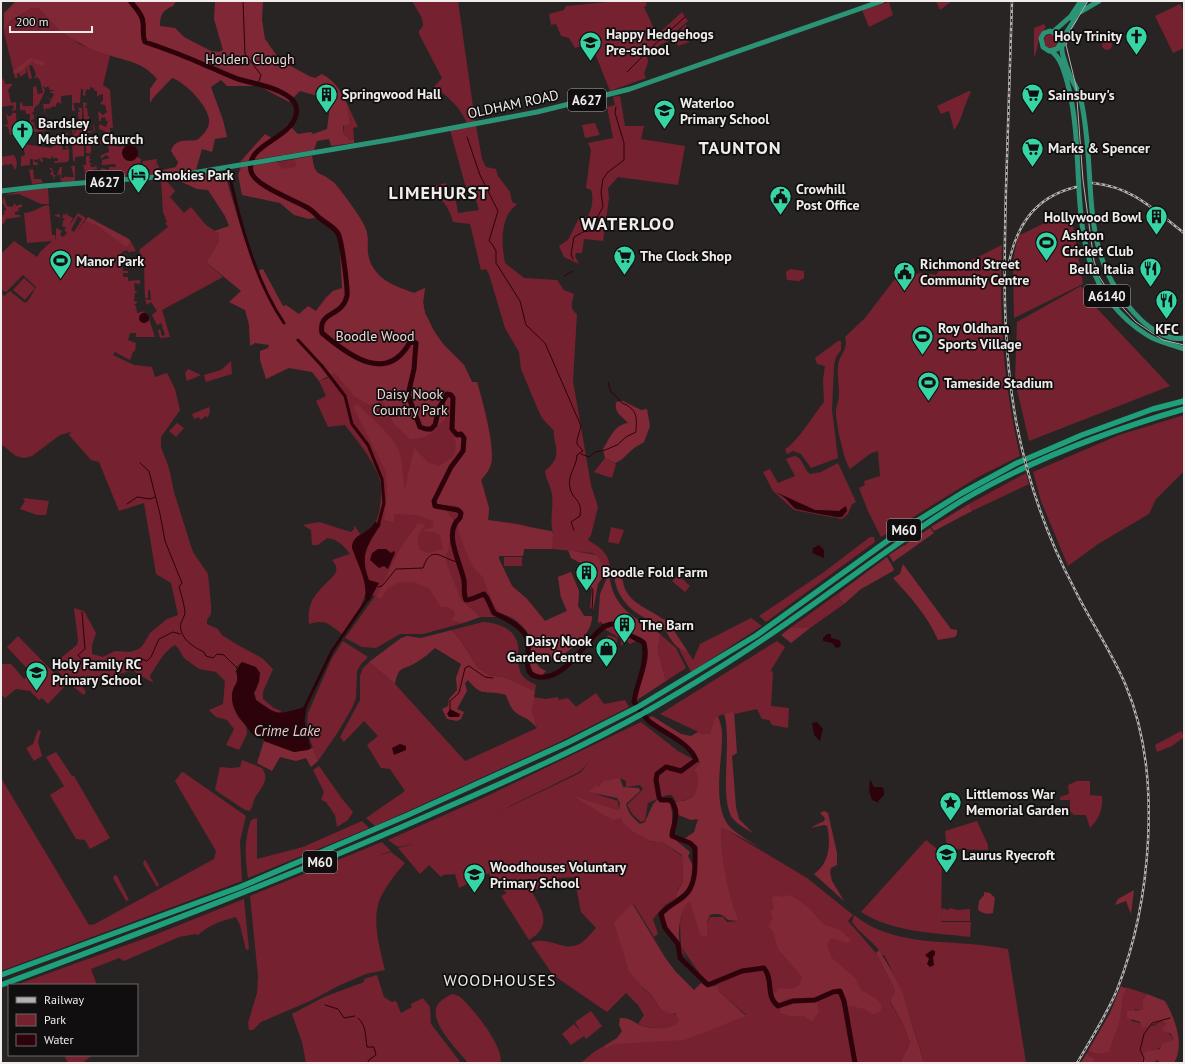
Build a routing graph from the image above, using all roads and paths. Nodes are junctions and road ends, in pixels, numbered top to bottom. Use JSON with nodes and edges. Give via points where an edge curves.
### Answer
{"nodes":[{"id":1,"x":882,"y":1,"type":"edge"},
{"id":2,"x":1084,"y":1,"type":"edge"},
{"id":3,"x":1099,"y":1,"type":"edge"},
{"id":4,"x":1093,"y":4,"type":"junction"},
{"id":5,"x":1080,"y":12,"type":"junction"},
{"id":6,"x":1075,"y":19,"type":"junction"},
{"id":7,"x":1054,"y":31,"type":"junction"},
{"id":8,"x":1061,"y":42,"type":"junction"},
{"id":9,"x":1051,"y":51,"type":"junction"},
{"id":10,"x":1068,"y":70,"type":"junction"},
{"id":11,"x":1,"y":192,"type":"edge"},
{"id":12,"x":1184,"y":338,"type":"edge"},
{"id":13,"x":1184,"y":349,"type":"edge"},
{"id":14,"x":1184,"y":401,"type":"edge"},
{"id":15,"x":1184,"y":410,"type":"edge"},
{"id":16,"x":1,"y":975,"type":"edge"},
{"id":17,"x":1,"y":985,"type":"edge"}],
"edges":[{"from":1,"to":11,"type":"highway","name":"OLDHAM ROAD","number":"A627","via":[[619,93],[490,121],[165,177],[44,186]]},
{"from":2,"to":4,"type":"highway"},
{"from":2,"to":5,"type":"highway","number":"A6140"},
{"from":2,"to":7,"type":"highway","number":"A6140"},
{"from":3,"to":4,"type":"highway"},
{"from":4,"to":5,"type":"highway"},
{"from":5,"to":6,"type":"highway","number":"A6140"},
{"from":6,"to":8,"type":"highway","number":"A6140","via":[[1064,32]]},
{"from":6,"to":10,"type":"highway","number":"A6140","via":[[1064,39]]},
{"from":7,"to":8,"type":"highway","via":[[1059,35]]},
{"from":7,"to":9,"type":"highway","number":"A6140","via":[[1045,32],[1041,40],[1043,47]]},
{"from":8,"to":9,"type":"highway","via":[[1057,49]]},
{"from":8,"to":10,"type":"highway","number":"A6140"},
{"from":9,"to":13,"type":"highway","number":"A6140","via":[[1060,62],[1073,104],[1083,236],[1095,276],[1110,300],[1137,328],[1157,341]]},
{"from":10,"to":12,"type":"highway","number":"A6140","via":[[1081,100],[1095,234],[1101,261],[1128,307],[1144,322],[1170,338]]},
{"from":14,"to":16,"type":"highway","number":"M60","via":[[1152,409],[1082,435],[1017,464],[962,493],[901,531],[757,635],[628,712],[485,781],[313,856],[225,892]]},
{"from":15,"to":17,"type":"highway","number":"M60","via":[[1087,441],[1023,468],[965,499],[906,537],[762,640],[651,709],[490,788],[317,864]]}]}
